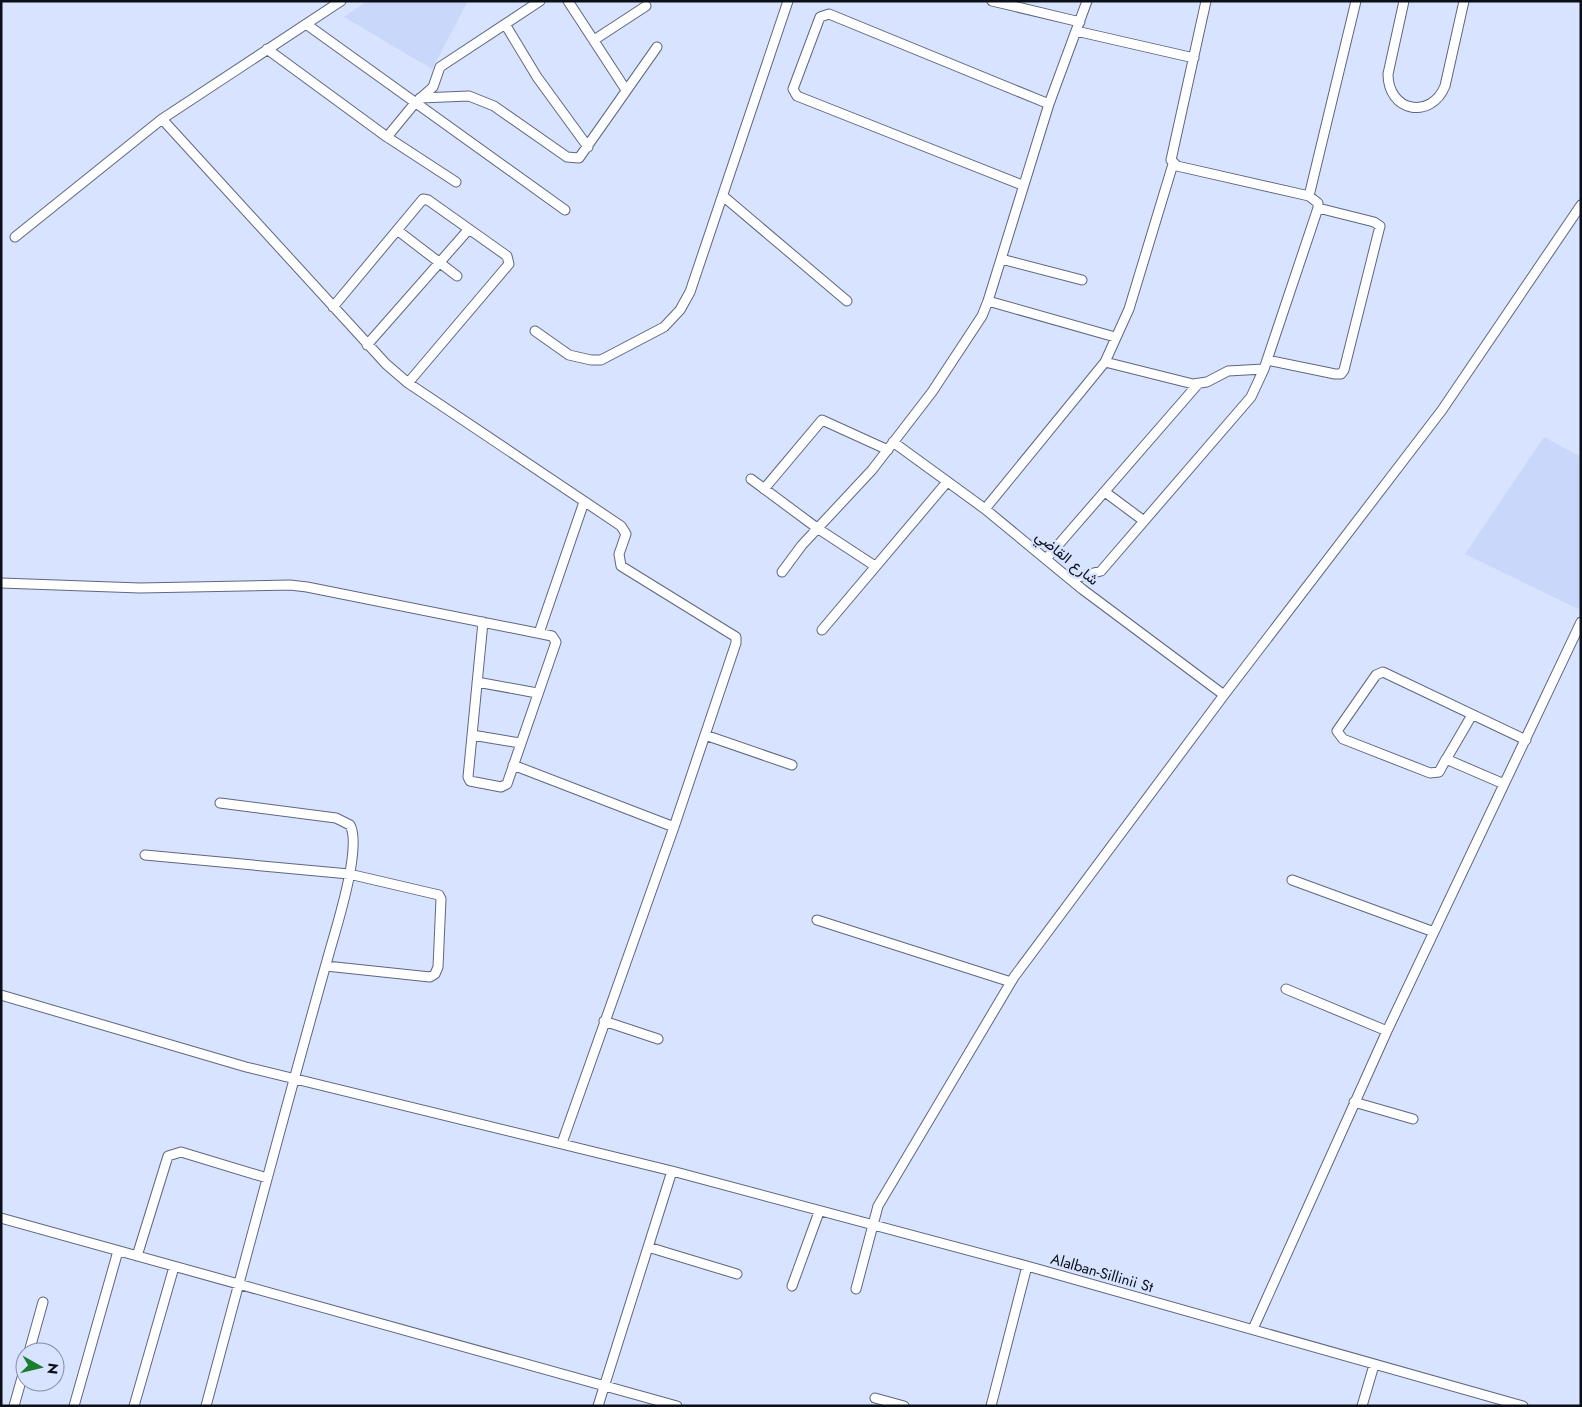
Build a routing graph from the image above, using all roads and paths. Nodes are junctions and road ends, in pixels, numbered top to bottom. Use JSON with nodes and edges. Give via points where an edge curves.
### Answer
{"nodes":[{"id":1,"x":341,"y":1,"type":"edge"},
{"id":2,"x":540,"y":1,"type":"edge"},
{"id":3,"x":568,"y":1,"type":"edge"},
{"id":4,"x":788,"y":1,"type":"edge"},
{"id":5,"x":992,"y":1,"type":"edge"},
{"id":6,"x":1087,"y":1,"type":"edge"},
{"id":7,"x":1206,"y":1,"type":"edge"},
{"id":8,"x":1356,"y":1,"type":"edge"},
{"id":9,"x":1404,"y":1,"type":"edge"},
{"id":10,"x":1464,"y":1,"type":"edge"},
{"id":11,"x":646,"y":6,"type":"dead end"},
{"id":12,"x":306,"y":24,"type":"junction"},
{"id":13,"x":505,"y":24,"type":"junction"},
{"id":14,"x":1078,"y":26,"type":"junction"},
{"id":15,"x":594,"y":40,"type":"junction"},
{"id":16,"x":657,"y":47,"type":"dead end"},
{"id":17,"x":266,"y":49,"type":"junction"},
{"id":18,"x":1194,"y":58,"type":"junction"},
{"id":19,"x":626,"y":90,"type":"junction"},
{"id":20,"x":418,"y":100,"type":"junction"},
{"id":21,"x":1049,"y":104,"type":"junction"},
{"id":22,"x":162,"y":119,"type":"junction"},
{"id":23,"x":387,"y":137,"type":"junction"},
{"id":24,"x":588,"y":147,"type":"junction"},
{"id":25,"x":1173,"y":164,"type":"junction"},
{"id":26,"x":456,"y":182,"type":"dead end"},
{"id":27,"x":1022,"y":185,"type":"junction"},
{"id":28,"x":723,"y":196,"type":"junction"},
{"id":29,"x":1309,"y":196,"type":"junction"},
{"id":30,"x":1581,"y":205,"type":"edge"},
{"id":31,"x":1318,"y":208,"type":"junction"},
{"id":32,"x":565,"y":210,"type":"dead end"},
{"id":33,"x":469,"y":228,"type":"junction"},
{"id":34,"x":397,"y":230,"type":"junction"},
{"id":35,"x":15,"y":237,"type":"dead end"},
{"id":36,"x":1001,"y":259,"type":"junction"},
{"id":37,"x":439,"y":264,"type":"junction"},
{"id":38,"x":457,"y":276,"type":"dead end"},
{"id":39,"x":1082,"y":280,"type":"dead end"},
{"id":40,"x":847,"y":301,"type":"dead end"},
{"id":41,"x":988,"y":301,"type":"junction"},
{"id":42,"x":333,"y":307,"type":"junction"},
{"id":43,"x":535,"y":331,"type":"dead end"},
{"id":44,"x":1115,"y":337,"type":"junction"},
{"id":45,"x":367,"y":345,"type":"junction"},
{"id":46,"x":1104,"y":362,"type":"junction"},
{"id":47,"x":1266,"y":364,"type":"junction"},
{"id":48,"x":408,"y":383,"type":"junction"},
{"id":49,"x":1198,"y":384,"type":"junction"},
{"id":50,"x":890,"y":446,"type":"junction"},
{"id":51,"x":751,"y":478,"type":"dead end"},
{"id":52,"x":947,"y":482,"type":"junction"},
{"id":53,"x":764,"y":489,"type":"junction"},
{"id":54,"x":1105,"y":492,"type":"junction"},
{"id":55,"x":584,"y":502,"type":"junction"},
{"id":56,"x":985,"y":509,"type":"junction"},
{"id":57,"x":1144,"y":521,"type":"junction"},
{"id":58,"x":817,"y":528,"type":"junction"},
{"id":59,"x":1046,"y":560,"type":"junction"},
{"id":60,"x":875,"y":566,"type":"junction"},
{"id":61,"x":782,"y":572,"type":"dead end"},
{"id":62,"x":1071,"y":580,"type":"junction"},
{"id":63,"x":1,"y":583,"type":"edge"},
{"id":64,"x":483,"y":622,"type":"junction"},
{"id":65,"x":1581,"y":622,"type":"edge"},
{"id":66,"x":822,"y":630,"type":"dead end"},
{"id":67,"x":539,"y":633,"type":"junction"},
{"id":68,"x":477,"y":682,"type":"junction"},
{"id":69,"x":537,"y":693,"type":"junction"},
{"id":70,"x":1224,"y":695,"type":"junction"},
{"id":71,"x":1472,"y":715,"type":"junction"},
{"id":72,"x":1337,"y":731,"type":"junction"},
{"id":73,"x":705,"y":735,"type":"junction"},
{"id":74,"x":472,"y":736,"type":"junction"},
{"id":75,"x":1526,"y":740,"type":"junction"},
{"id":76,"x":520,"y":743,"type":"junction"},
{"id":77,"x":513,"y":765,"type":"junction"},
{"id":78,"x":792,"y":765,"type":"dead end"},
{"id":79,"x":1504,"y":784,"type":"junction"},
{"id":80,"x":220,"y":803,"type":"dead end"},
{"id":81,"x":674,"y":827,"type":"junction"},
{"id":82,"x":145,"y":855,"type":"dead end"},
{"id":83,"x":349,"y":874,"type":"junction"},
{"id":84,"x":1292,"y":880,"type":"dead end"},
{"id":85,"x":817,"y":920,"type":"dead end"},
{"id":86,"x":1434,"y":932,"type":"junction"},
{"id":87,"x":326,"y":966,"type":"junction"},
{"id":88,"x":1011,"y":982,"type":"junction"},
{"id":89,"x":1286,"y":989,"type":"dead end"},
{"id":90,"x":1,"y":995,"type":"edge"},
{"id":91,"x":604,"y":1020,"type":"junction"},
{"id":92,"x":1387,"y":1031,"type":"junction"},
{"id":93,"x":658,"y":1039,"type":"dead end"},
{"id":94,"x":293,"y":1078,"type":"junction"},
{"id":95,"x":1354,"y":1102,"type":"junction"},
{"id":96,"x":1413,"y":1120,"type":"dead end"},
{"id":97,"x":562,"y":1143,"type":"junction"},
{"id":98,"x":672,"y":1171,"type":"junction"},
{"id":99,"x":267,"y":1178,"type":"junction"},
{"id":100,"x":819,"y":1212,"type":"junction"},
{"id":101,"x":1,"y":1218,"type":"edge"},
{"id":102,"x":873,"y":1227,"type":"junction"},
{"id":103,"x":648,"y":1247,"type":"junction"},
{"id":104,"x":118,"y":1251,"type":"junction"},
{"id":105,"x":137,"y":1256,"type":"junction"},
{"id":106,"x":1027,"y":1266,"type":"junction"},
{"id":107,"x":174,"y":1267,"type":"junction"},
{"id":108,"x":737,"y":1274,"type":"dead end"},
{"id":109,"x":239,"y":1285,"type":"junction"},
{"id":110,"x":792,"y":1286,"type":"dead end"},
{"id":111,"x":856,"y":1289,"type":"dead end"},
{"id":112,"x":43,"y":1302,"type":"dead end"},
{"id":113,"x":1253,"y":1329,"type":"junction"},
{"id":114,"x":32,"y":1342,"type":"edge"},
{"id":115,"x":1374,"y":1365,"type":"junction"},
{"id":116,"x":604,"y":1385,"type":"junction"},
{"id":117,"x":18,"y":1392,"type":"edge"},
{"id":118,"x":875,"y":1398,"type":"dead end"},
{"id":119,"x":14,"y":1406,"type":"edge"},
{"id":120,"x":74,"y":1406,"type":"edge"},
{"id":121,"x":134,"y":1406,"type":"edge"},
{"id":122,"x":206,"y":1406,"type":"edge"},
{"id":123,"x":598,"y":1406,"type":"edge"},
{"id":124,"x":677,"y":1406,"type":"edge"},
{"id":125,"x":904,"y":1406,"type":"edge"},
{"id":126,"x":991,"y":1406,"type":"edge"},
{"id":127,"x":1362,"y":1406,"type":"edge"},
{"id":128,"x":1523,"y":1406,"type":"edge"}],
"edges":[{"from":1,"to":12,"type":"street"},
{"from":2,"to":13,"type":"street"},
{"from":3,"to":15,"type":"street"},
{"from":4,"to":28,"type":"street"},
{"from":5,"to":14,"type":"street"},
{"from":6,"to":14,"type":"street"},
{"from":7,"to":18,"type":"street"},
{"from":8,"to":29,"type":"street"},
{"from":9,"to":10,"type":"street","via":[[1388,85],[1400,102],[1421,108],[1433,104],[1446,86]]},
{"from":11,"to":15,"type":"street"},
{"from":12,"to":17,"type":"street"},
{"from":12,"to":20,"type":"street"},
{"from":13,"to":20,"type":"street","via":[[440,67],[436,83]]},
{"from":13,"to":24,"type":"street","via":[[537,77]]},
{"from":14,"to":18,"type":"street"},
{"from":14,"to":21,"type":"street"},
{"from":15,"to":19,"type":"street"},
{"from":16,"to":19,"type":"street"},
{"from":17,"to":22,"type":"street"},
{"from":17,"to":23,"type":"street"},
{"from":18,"to":25,"type":"street","via":[[1171,155]]},
{"from":19,"to":24,"type":"street"},
{"from":20,"to":23,"type":"street"},
{"from":20,"to":24,"type":"street","via":[[469,96],[494,106],[572,159],[578,158]]},
{"from":20,"to":32,"type":"street"},
{"from":21,"to":27,"type":"street"},
{"from":21,"to":27,"type":"street","via":[[829,14],[820,17],[793,89],[797,96]]},
{"from":22,"to":35,"type":"street"},
{"from":22,"to":42,"type":"street"},
{"from":23,"to":26,"type":"street"},
{"from":25,"to":29,"type":"street"},
{"from":25,"to":44,"type":"street","via":[[1129,309]]},
{"from":27,"to":36,"type":"street"},
{"from":28,"to":40,"type":"street"},
{"from":28,"to":43,"type":"street","via":[[690,292],[680,310],[664,327],[601,360],[570,356]]},
{"from":29,"to":31,"type":"street","via":[[1318,203]]},
{"from":30,"to":70,"type":"street","via":[[1442,410]]},
{"from":31,"to":47,"type":"street"},
{"from":31,"to":47,"type":"street","via":[[1380,226],[1344,370],[1335,374]]},
{"from":33,"to":34,"type":"street","via":[[426,199],[419,202]]},
{"from":33,"to":37,"type":"street"},
{"from":33,"to":48,"type":"street","via":[[507,256],[509,264]]},
{"from":34,"to":37,"type":"street"},
{"from":34,"to":42,"type":"street"},
{"from":36,"to":39,"type":"street"},
{"from":36,"to":41,"type":"street"},
{"from":37,"to":38,"type":"street"},
{"from":37,"to":45,"type":"street"},
{"from":41,"to":44,"type":"street"},
{"from":41,"to":50,"type":"street","via":[[965,344]]},
{"from":42,"to":45,"type":"street"},
{"from":44,"to":46,"type":"street"},
{"from":45,"to":48,"type":"street"},
{"from":46,"to":49,"type":"street"},
{"from":46,"to":56,"type":"street"},
{"from":47,"to":49,"type":"street","via":[[1228,371]]},
{"from":47,"to":57,"type":"street","via":[[1251,397]]},
{"from":48,"to":55,"type":"street"},
{"from":49,"to":54,"type":"street"},
{"from":50,"to":52,"type":"street","name":"شارع القاضي"},
{"from":50,"to":53,"type":"street","name":"شارع القاضي","via":[[822,420]]},
{"from":50,"to":58,"type":"street","via":[[872,470]]},
{"from":51,"to":53,"type":"street"},
{"from":52,"to":56,"type":"street","name":"شارع القاضي"},
{"from":52,"to":60,"type":"street"},
{"from":53,"to":58,"type":"street"},
{"from":54,"to":57,"type":"street"},
{"from":54,"to":59,"type":"street"},
{"from":55,"to":67,"type":"street"},
{"from":55,"to":73,"type":"street","via":[[625,530],[619,554],[621,566],[736,637]]},
{"from":56,"to":59,"type":"street","name":"شارع القاضي"},
{"from":57,"to":62,"type":"street","via":[[1101,571]]},
{"from":58,"to":60,"type":"street"},
{"from":58,"to":61,"type":"street"},
{"from":59,"to":62,"type":"street","name":"شارع القاضي"},
{"from":60,"to":66,"type":"street"},
{"from":62,"to":70,"type":"street","name":"شارع القاضي"},
{"from":63,"to":64,"type":"street","via":[[140,588],[290,585]]},
{"from":64,"to":67,"type":"street"},
{"from":64,"to":68,"type":"street"},
{"from":65,"to":75,"type":"street"},
{"from":67,"to":69,"type":"street","via":[[552,636],[556,642]]},
{"from":68,"to":69,"type":"street"},
{"from":68,"to":74,"type":"street"},
{"from":69,"to":76,"type":"street"},
{"from":70,"to":88,"type":"street"},
{"from":71,"to":72,"type":"street","via":[[1383,672],[1376,676]]},
{"from":71,"to":72,"type":"street","via":[[1436,773]]},
{"from":71,"to":75,"type":"street"},
{"from":72,"to":79,"type":"street","via":[[1343,739],[1430,773],[1439,772],[1446,759]]},
{"from":73,"to":78,"type":"street"},
{"from":73,"to":81,"type":"street"},
{"from":74,"to":76,"type":"street"},
{"from":74,"to":77,"type":"street","via":[[470,781],[501,787],[507,784]]},
{"from":75,"to":79,"type":"street"},
{"from":76,"to":77,"type":"street"},
{"from":77,"to":81,"type":"street"},
{"from":79,"to":86,"type":"street"},
{"from":80,"to":83,"type":"street","via":[[342,821],[352,830],[354,841]]},
{"from":81,"to":91,"type":"street"},
{"from":82,"to":83,"type":"street"},
{"from":83,"to":87,"type":"street"},
{"from":83,"to":87,"type":"street","via":[[439,895],[438,966],[430,978],[423,978]]},
{"from":84,"to":86,"type":"street"},
{"from":85,"to":88,"type":"street"},
{"from":86,"to":92,"type":"street"},
{"from":87,"to":94,"type":"street"},
{"from":88,"to":102,"type":"street","via":[[878,1206]]},
{"from":89,"to":92,"type":"street"},
{"from":90,"to":94,"type":"street","name":"Alalban-Sillinii St","via":[[156,1042]]},
{"from":91,"to":93,"type":"street"},
{"from":91,"to":97,"type":"street"},
{"from":92,"to":95,"type":"street"},
{"from":94,"to":97,"type":"street","name":"Alalban-Sillinii St"},
{"from":94,"to":99,"type":"street"},
{"from":95,"to":96,"type":"street"},
{"from":95,"to":113,"type":"street"},
{"from":97,"to":98,"type":"street","name":"Alalban-Sillinii St"},
{"from":98,"to":100,"type":"street","name":"Alalban-Sillinii St"},
{"from":98,"to":103,"type":"street"},
{"from":99,"to":105,"type":"street","via":[[181,1152],[168,1156]]},
{"from":99,"to":109,"type":"street"},
{"from":100,"to":102,"type":"street","name":"Alalban-Sillinii St"},
{"from":100,"to":110,"type":"street"},
{"from":101,"to":104,"type":"street"},
{"from":102,"to":106,"type":"street","name":"Alalban-Sillinii St"},
{"from":102,"to":111,"type":"street"},
{"from":103,"to":108,"type":"street"},
{"from":103,"to":116,"type":"street"},
{"from":104,"to":105,"type":"street"},
{"from":104,"to":120,"type":"street"},
{"from":105,"to":107,"type":"street"},
{"from":106,"to":113,"type":"street","name":"Alalban-Sillinii St"},
{"from":106,"to":126,"type":"street"},
{"from":107,"to":109,"type":"street"},
{"from":107,"to":121,"type":"street"},
{"from":109,"to":116,"type":"street"},
{"from":109,"to":122,"type":"street"},
{"from":112,"to":114,"type":"street"},
{"from":113,"to":115,"type":"street","name":"Alalban-Sillinii St"},
{"from":115,"to":127,"type":"street"},
{"from":115,"to":128,"type":"street","name":"Alalban-Sillinii St"},
{"from":116,"to":123,"type":"street"},
{"from":116,"to":124,"type":"street"},
{"from":117,"to":119,"type":"street"},
{"from":118,"to":125,"type":"street"}]}
